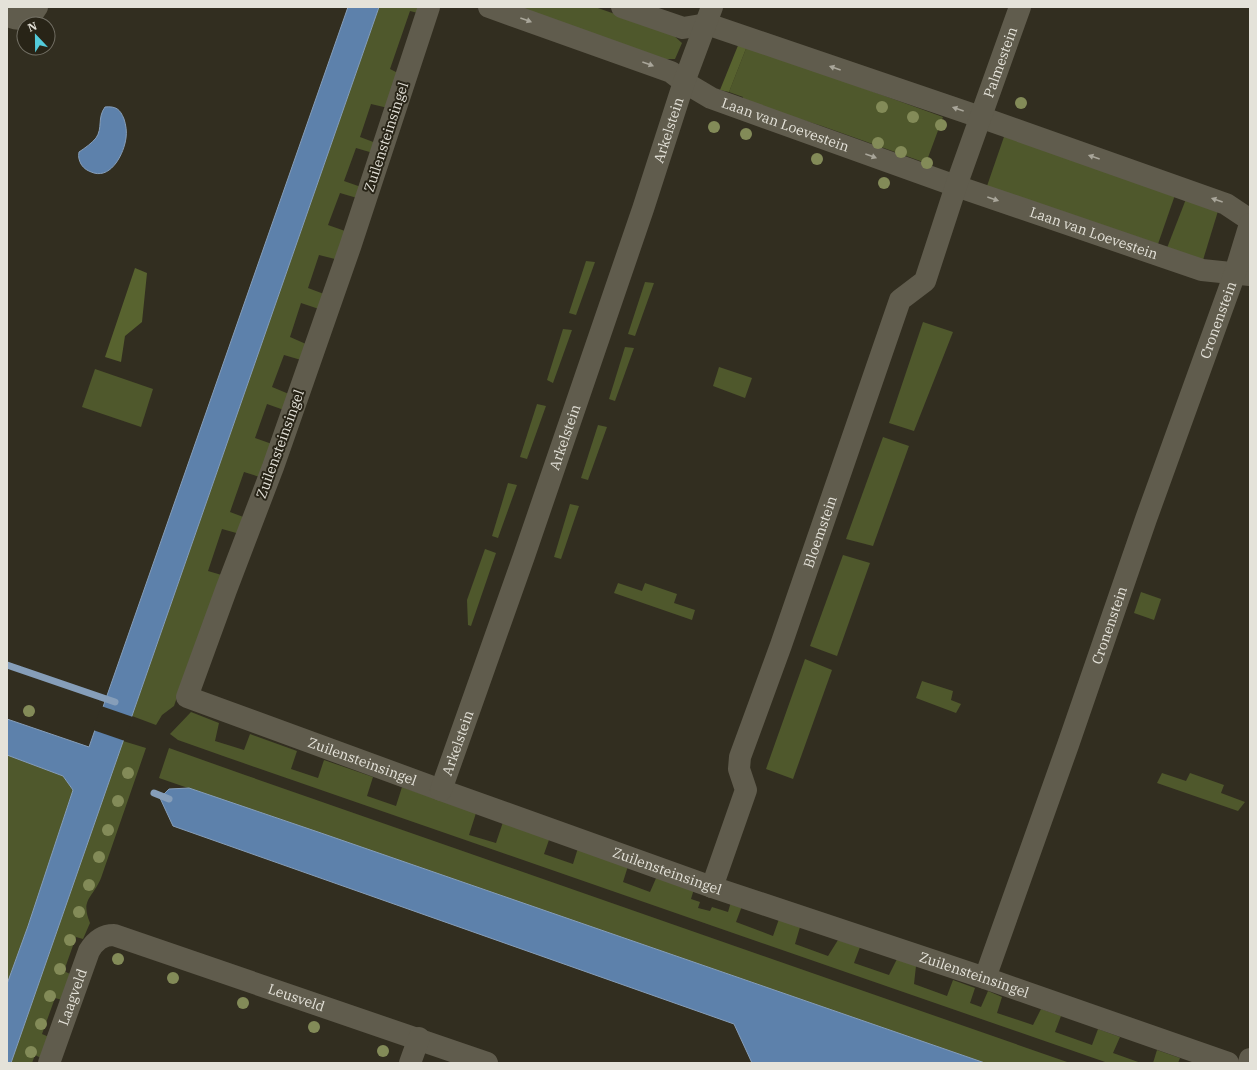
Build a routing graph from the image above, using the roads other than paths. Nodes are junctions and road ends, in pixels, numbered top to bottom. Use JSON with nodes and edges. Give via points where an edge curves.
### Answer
{"nodes":[{"id":1,"x":36,"y":7,"type":"edge"},
{"id":2,"x":429,"y":7,"type":"edge"},
{"id":3,"x":489,"y":7,"type":"edge"},
{"id":4,"x":622,"y":7,"type":"edge"},
{"id":5,"x":1020,"y":7,"type":"edge"},
{"id":6,"x":7,"y":14,"type":"edge"},
{"id":7,"x":710,"y":16,"type":"edge"},
{"id":8,"x":684,"y":82,"type":"junction"},
{"id":9,"x":980,"y":117,"type":"junction"},
{"id":10,"x":956,"y":186,"type":"junction"},
{"id":11,"x":1250,"y":220,"type":"edge"},
{"id":12,"x":1250,"y":224,"type":"edge"},
{"id":13,"x":1242,"y":274,"type":"edge"},
{"id":14,"x":441,"y":790,"type":"junction"},
{"id":15,"x":712,"y":887,"type":"junction"},
{"id":16,"x":104,"y":936,"type":"joint"},
{"id":17,"x":985,"y":978,"type":"junction"},
{"id":18,"x":419,"y":1038,"type":"junction"},
{"id":19,"x":442,"y":1056,"type":"edge"},
{"id":20,"x":1250,"y":1059,"type":"edge"},
{"id":21,"x":49,"y":1063,"type":"edge"},
{"id":22,"x":410,"y":1063,"type":"edge"},
{"id":23,"x":487,"y":1063,"type":"edge"},
{"id":24,"x":1228,"y":1063,"type":"edge"},
{"id":25,"x":1249,"y":1063,"type":"edge"}],
"edges":[{"from":1,"to":6,"type":"street","via":[[32,14],[21,19]]},
{"from":2,"to":14,"type":"street","name":"Zuilensteinsingel","via":[[273,467],[187,697]]},
{"from":3,"to":8,"type":"street","name":"Laan van Loevestein","one_way":true,"via":[[671,72]]},
{"from":4,"to":7,"type":"street","via":[[683,28]]},
{"from":5,"to":9,"type":"street","name":"Palmestein"},
{"from":7,"to":8,"type":"street"},
{"from":9,"to":7,"type":"street","one_way":true},
{"from":8,"to":10,"type":"street","name":"Laan van Loevestein","one_way":true,"via":[[710,98]]},
{"from":8,"to":14,"type":"street","name":"Arkelstein","via":[[628,253]]},
{"from":9,"to":10,"type":"street"},
{"from":11,"to":9,"type":"street","one_way":true,"via":[[1226,204]]},
{"from":10,"to":13,"type":"street","name":"Laan van Loevestein","one_way":true,"via":[[1202,270]]},
{"from":10,"to":15,"type":"street","name":"Bloemstein","via":[[925,281],[900,300],[782,645],[740,757],[739,769],[746,790]]},
{"from":12,"to":13,"type":"street"},
{"from":13,"to":17,"type":"street","name":"Cronenstein","via":[[1148,511]]},
{"from":14,"to":15,"type":"street","name":"Zuilensteinsingel"},
{"from":15,"to":17,"type":"street","name":"Zuilensteinsingel"},
{"from":16,"to":18,"type":"street","name":"Leusveld","via":[[119,935]]},
{"from":16,"to":21,"type":"street","name":"Laagveld","via":[[92,944]]},
{"from":17,"to":24,"type":"street","name":"Zuilensteinsingel"},
{"from":18,"to":19,"type":"street","name":"Leusveld"},
{"from":18,"to":22,"type":"street"},
{"from":19,"to":23,"type":"street","name":"Leusveld"},
{"from":20,"to":25,"type":"street"}]}
